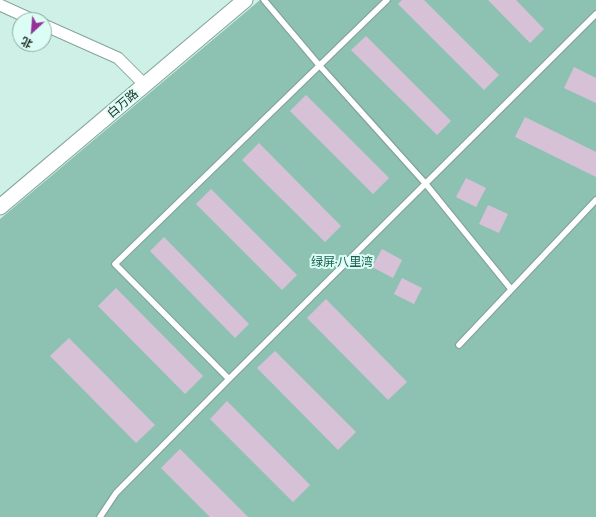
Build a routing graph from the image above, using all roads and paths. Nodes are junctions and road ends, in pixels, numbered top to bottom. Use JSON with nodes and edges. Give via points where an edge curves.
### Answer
{"nodes":[{"id":1,"x":239,"y":0,"type":"edge"},
{"id":2,"x":245,"y":0,"type":"edge"},
{"id":3,"x":264,"y":0,"type":"edge"},
{"id":4,"x":387,"y":0,"type":"edge"},
{"id":5,"x":0,"y":5,"type":"edge"},
{"id":6,"x":15,"y":12,"type":"edge"},
{"id":7,"x":596,"y":14,"type":"edge"},
{"id":8,"x":52,"y":29,"type":"edge"},
{"id":9,"x":319,"y":65,"type":"junction"},
{"id":10,"x":144,"y":83,"type":"junction"},
{"id":11,"x":426,"y":183,"type":"junction"},
{"id":12,"x":596,"y":200,"type":"edge"},
{"id":13,"x":0,"y":203,"type":"edge"},
{"id":14,"x":0,"y":207,"type":"edge"},
{"id":15,"x":511,"y":289,"type":"junction"},
{"id":16,"x":459,"y":345,"type":"dead end"},
{"id":17,"x":229,"y":379,"type":"junction"},
{"id":18,"x":100,"y":517,"type":"edge"}],
"edges":[{"from":1,"to":10,"type":"main road","name":"白万路"},
{"from":2,"to":10,"type":"main road","name":"白万路"},
{"from":3,"to":9,"type":"lane"},
{"from":4,"to":9,"type":"lane"},
{"from":5,"to":6,"type":"street"},
{"from":7,"to":11,"type":"lane"},
{"from":8,"to":10,"type":"street","via":[[118,58]]},
{"from":9,"to":11,"type":"lane"},
{"from":9,"to":17,"type":"lane","via":[[115,264]]},
{"from":10,"to":13,"type":"main road","name":"白万路"},
{"from":10,"to":14,"type":"main road","name":"白万路"},
{"from":11,"to":15,"type":"lane"},
{"from":11,"to":17,"type":"lane"},
{"from":12,"to":15,"type":"lane"},
{"from":15,"to":16,"type":"lane"},
{"from":17,"to":18,"type":"lane","via":[[116,493]]}]}
